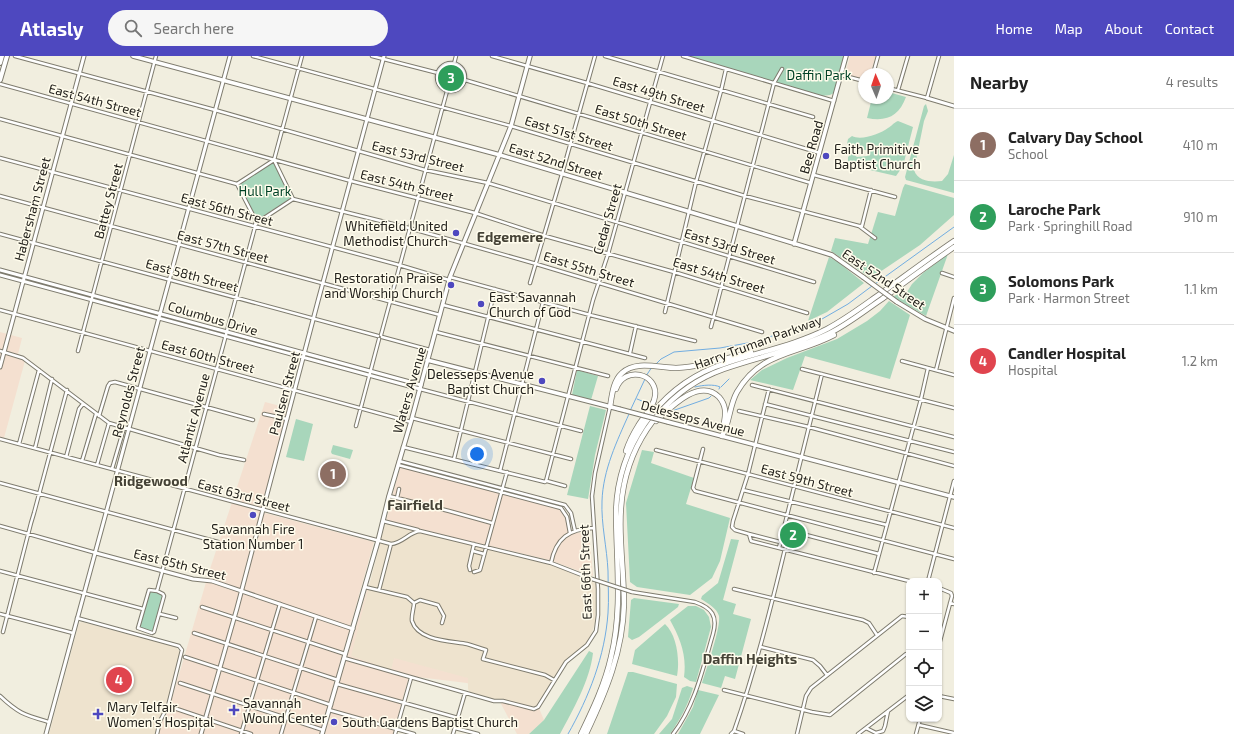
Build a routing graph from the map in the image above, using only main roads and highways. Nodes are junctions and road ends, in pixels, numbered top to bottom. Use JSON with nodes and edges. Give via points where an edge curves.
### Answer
{"nodes":[{"id":1,"x":2,"y":56,"type":"edge"},
{"id":2,"x":7,"y":56,"type":"edge"},
{"id":3,"x":133,"y":56,"type":"edge"},
{"id":4,"x":530,"y":56,"type":"edge"},
{"id":5,"x":846,"y":56,"type":"edge"},
{"id":6,"x":0,"y":63,"type":"edge"},
{"id":7,"x":0,"y":80,"type":"edge"},
{"id":8,"x":500,"y":155,"type":"junction"},
{"id":9,"x":954,"y":240,"type":"edge"},
{"id":10,"x":794,"y":244,"type":"junction"},
{"id":11,"x":954,"y":247,"type":"edge"},
{"id":12,"x":860,"y":315,"type":"junction"},
{"id":13,"x":954,"y":331,"type":"edge"},
{"id":14,"x":788,"y":344,"type":"junction"},
{"id":15,"x":427,"y":360,"type":"junction"},
{"id":16,"x":610,"y":407,"type":"junction"},
{"id":17,"x":722,"y":436,"type":"junction"},
{"id":18,"x":639,"y":443,"type":"junction"},
{"id":19,"x":952,"y":496,"type":"edge"},
{"id":20,"x":616,"y":498,"type":"junction"},
{"id":21,"x":323,"y":732,"type":"edge"},
{"id":22,"x":580,"y":734,"type":"edge"},
{"id":23,"x":588,"y":734,"type":"edge"}],
"edges":[{"from":1,"to":6,"type":"main road"},
{"from":2,"to":7,"type":"main road"},
{"from":3,"to":8,"type":"main road","name":"East 52nd Street"},
{"from":4,"to":8,"type":"main road","name":"Waters Avenue","via":[[511,126]]},
{"from":5,"to":10,"type":"main road","name":"Bee Road"},
{"from":8,"to":10,"type":"main road","name":"East 52nd Street"},
{"from":8,"to":15,"type":"main road","name":"Waters Avenue","via":[[450,279]]},
{"from":9,"to":14,"type":"highway","name":"Harry Truman Parkway","via":[[841,321],[819,333]]},
{"from":10,"to":13,"type":"main road","name":"East 52nd Street","bridge":true,"via":[[832,255],[897,302],[925,319]]},
{"from":11,"to":12,"type":"highway","name":"Harry Truman Parkway"},
{"from":12,"to":17,"type":"highway","via":[[824,340],[769,360],[752,372],[735,395]]},
{"from":12,"to":18,"type":"highway","name":"Harry Truman Parkway","via":[[821,338],[724,369],[696,382],[664,407]]},
{"from":14,"to":16,"type":"highway","via":[[684,368],[642,366],[628,369],[617,380]]},
{"from":14,"to":20,"type":"highway","name":"Harry Truman Parkway","via":[[714,368],[689,380],[667,397],[649,417],[634,440]]},
{"from":15,"to":16,"type":"main road","name":"Delesseps Avenue"},
{"from":15,"to":21,"type":"main road","name":"Waters Avenue","via":[[366,587]]},
{"from":16,"to":17,"type":"main road","name":"Delesseps Avenue","bridge":true},
{"from":16,"to":20,"type":"highway","via":[[617,386],[628,375],[638,374],[652,382],[655,398],[630,440],[619,474]]},
{"from":17,"to":18,"type":"highway","via":[[725,412],[722,400],[716,395],[696,391],[670,408]]},
{"from":17,"to":19,"type":"main road","name":"Delesseps Avenue"},
{"from":18,"to":23,"type":"highway","name":"Harry Truman Parkway","via":[[626,476],[622,502],[623,614],[618,650],[604,700]]},
{"from":20,"to":22,"type":"highway","name":"Harry Truman Parkway","via":[[616,632],[607,673]]}]}
